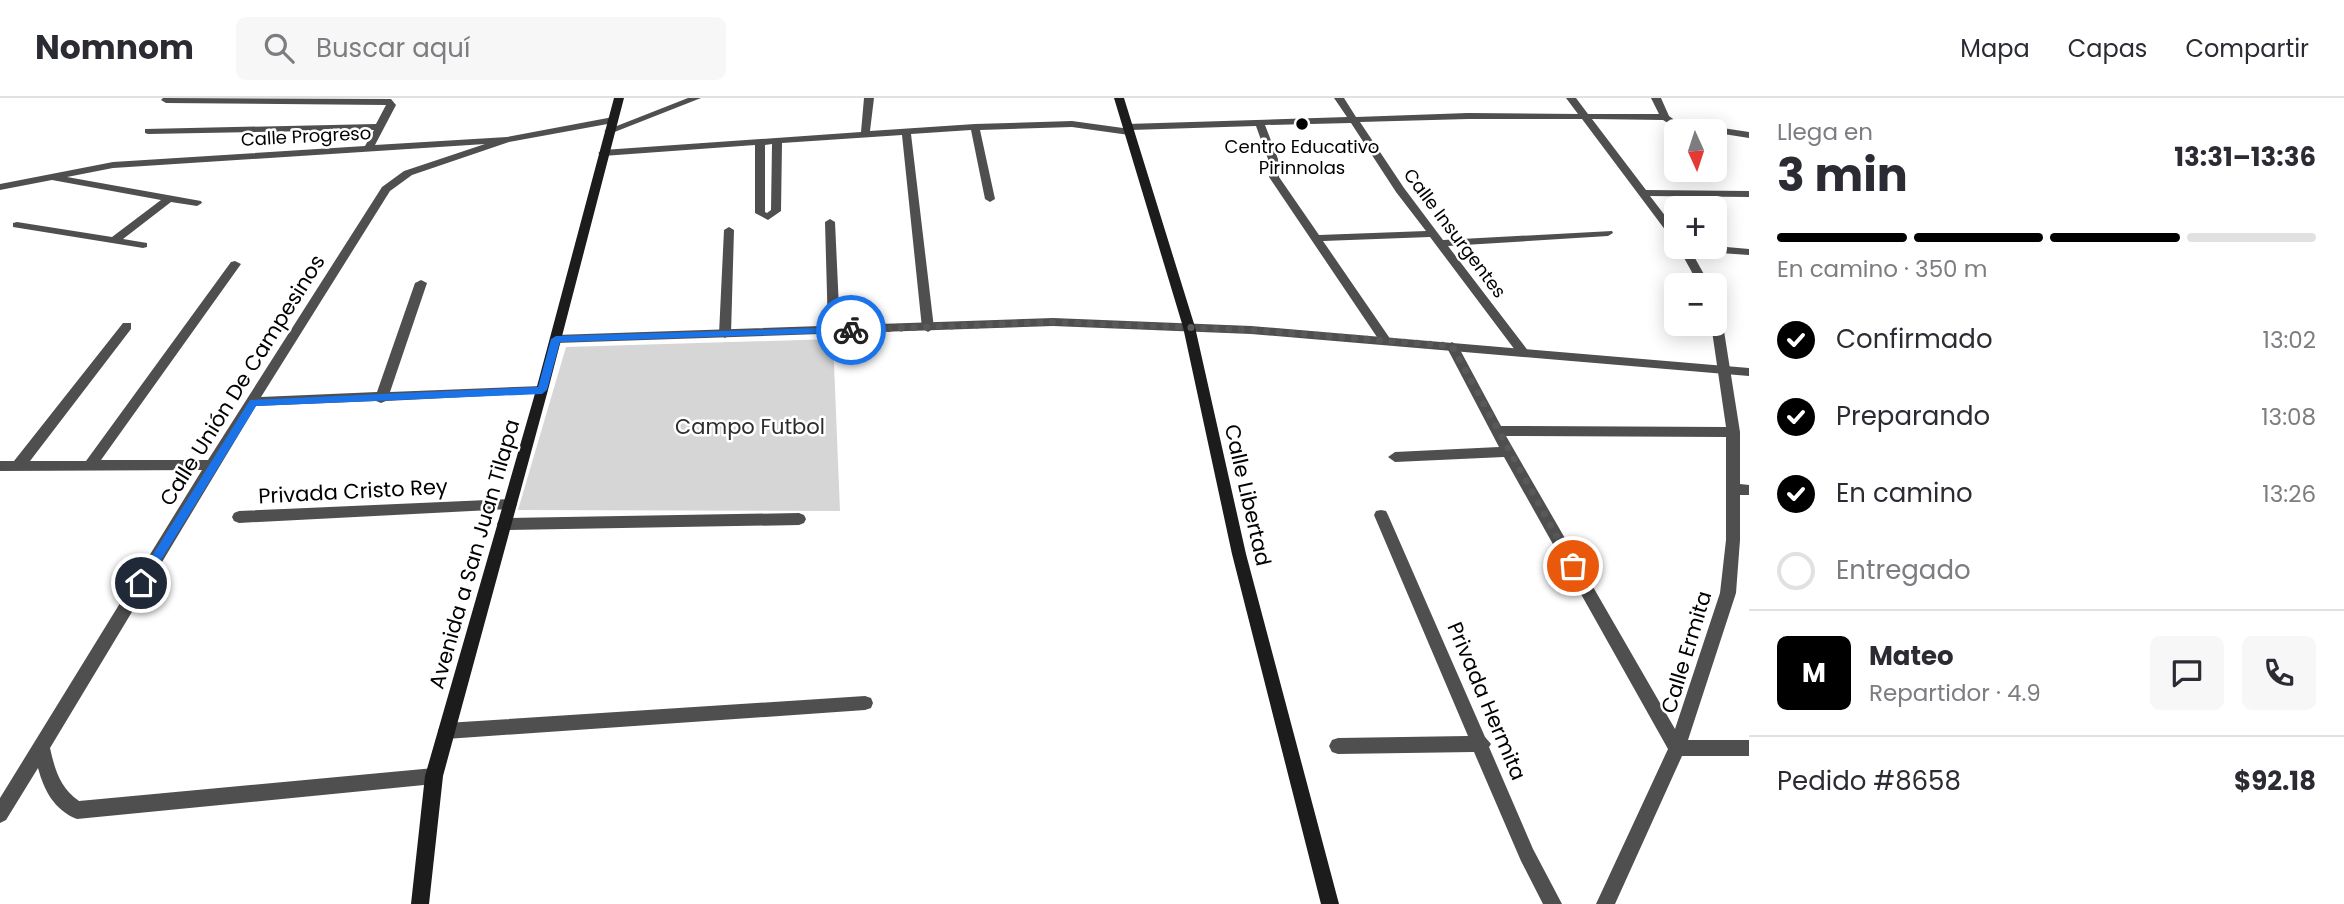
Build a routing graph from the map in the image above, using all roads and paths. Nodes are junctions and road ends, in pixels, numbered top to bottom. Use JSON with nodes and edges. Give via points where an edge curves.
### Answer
{"nodes":[{"id":1,"x":619,"y":98,"type":"edge"},
{"id":2,"x":696,"y":98,"type":"edge"},
{"id":3,"x":869,"y":98,"type":"edge"},
{"id":4,"x":1119,"y":98,"type":"edge"},
{"id":5,"x":1339,"y":98,"type":"edge"},
{"id":6,"x":1572,"y":98,"type":"edge"},
{"id":7,"x":1656,"y":98,"type":"edge"},
{"id":8,"x":166,"y":100,"type":"dead end"},
{"id":9,"x":1583,"y":114,"type":"junction"},
{"id":10,"x":1665,"y":117,"type":"junction"},
{"id":11,"x":1352,"y":120,"type":"junction"},
{"id":12,"x":1259,"y":122,"type":"junction"},
{"id":13,"x":611,"y":126,"type":"junction"},
{"id":14,"x":378,"y":127,"type":"junction"},
{"id":15,"x":975,"y":127,"type":"junction"},
{"id":16,"x":1128,"y":130,"type":"junction"},
{"id":17,"x":148,"y":131,"type":"dead end"},
{"id":18,"x":906,"y":132,"type":"junction"},
{"id":19,"x":865,"y":135,"type":"junction"},
{"id":20,"x":1749,"y":135,"type":"edge"},
{"id":21,"x":507,"y":140,"type":"junction"},
{"id":22,"x":776,"y":141,"type":"junction"},
{"id":23,"x":760,"y":142,"type":"junction"},
{"id":24,"x":369,"y":148,"type":"junction"},
{"id":25,"x":603,"y":153,"type":"junction"},
{"id":26,"x":760,"y":155,"type":"junction"},
{"id":27,"x":776,"y":155,"type":"junction"},
{"id":28,"x":47,"y":177,"type":"junction"},
{"id":29,"x":0,"y":187,"type":"edge"},
{"id":30,"x":1646,"y":193,"type":"junction"},
{"id":31,"x":1749,"y":194,"type":"edge"},
{"id":32,"x":990,"y":198,"type":"dead end"},
{"id":33,"x":169,"y":199,"type":"junction"},
{"id":34,"x":197,"y":204,"type":"dead end"},
{"id":35,"x":1664,"y":219,"type":"edge"},
{"id":36,"x":830,"y":222,"type":"dead end"},
{"id":37,"x":16,"y":225,"type":"dead end"},
{"id":38,"x":729,"y":230,"type":"dead end"},
{"id":39,"x":1608,"y":233,"type":"dead end"},
{"id":40,"x":1317,"y":238,"type":"junction"},
{"id":41,"x":1437,"y":238,"type":"junction"},
{"id":42,"x":115,"y":240,"type":"junction"},
{"id":43,"x":143,"y":245,"type":"dead end"},
{"id":44,"x":1727,"y":250,"type":"edge"},
{"id":45,"x":1749,"y":252,"type":"edge"},
{"id":46,"x":235,"y":264,"type":"dead end"},
{"id":47,"x":421,"y":283,"type":"dead end"},
{"id":48,"x":127,"y":326,"type":"dead end"},
{"id":49,"x":928,"y":327,"type":"junction"},
{"id":50,"x":1189,"y":327,"type":"junction"},
{"id":51,"x":834,"y":330,"type":"junction"},
{"id":52,"x":725,"y":334,"type":"junction"},
{"id":53,"x":1719,"y":336,"type":"edge"},
{"id":54,"x":556,"y":339,"type":"junction"},
{"id":55,"x":1385,"y":340,"type":"junction"},
{"id":56,"x":1452,"y":346,"type":"junction"},
{"id":57,"x":1522,"y":351,"type":"junction"},
{"id":58,"x":1724,"y":369,"type":"junction"},
{"id":59,"x":1749,"y":372,"type":"edge"},
{"id":60,"x":542,"y":390,"type":"junction"},
{"id":61,"x":381,"y":399,"type":"junction"},
{"id":62,"x":253,"y":402,"type":"junction"},
{"id":63,"x":1497,"y":431,"type":"junction"},
{"id":64,"x":1733,"y":432,"type":"junction"},
{"id":65,"x":1508,"y":452,"type":"junction"},
{"id":66,"x":1395,"y":457,"type":"dead end"},
{"id":67,"x":90,"y":465,"type":"junction"},
{"id":68,"x":212,"y":465,"type":"junction"},
{"id":69,"x":0,"y":466,"type":"edge"},
{"id":70,"x":19,"y":466,"type":"junction"},
{"id":71,"x":1741,"y":490,"type":"edge"},
{"id":72,"x":510,"y":504,"type":"junction"},
{"id":73,"x":1381,"y":515,"type":"dead end"},
{"id":74,"x":239,"y":517,"type":"dead end"},
{"id":75,"x":799,"y":519,"type":"dead end"},
{"id":76,"x":504,"y":524,"type":"junction"},
{"id":77,"x":865,"y":704,"type":"dead end"},
{"id":78,"x":446,"y":732,"type":"junction"},
{"id":79,"x":1482,"y":744,"type":"junction"},
{"id":80,"x":1338,"y":746,"type":"dead end"},
{"id":81,"x":41,"y":748,"type":"junction"},
{"id":82,"x":1677,"y":748,"type":"junction"},
{"id":83,"x":1749,"y":748,"type":"edge"},
{"id":84,"x":435,"y":776,"type":"junction"},
{"id":85,"x":0,"y":814,"type":"edge"},
{"id":86,"x":420,"y":904,"type":"edge"},
{"id":87,"x":1330,"y":904,"type":"edge"},
{"id":88,"x":1553,"y":904,"type":"edge"},
{"id":89,"x":1605,"y":904,"type":"edge"}],
"edges":[{"from":1,"to":13,"type":"main road","name":"Avenida a San Juan Tilapa"},
{"from":2,"to":13,"type":"street","name":"Calle Progreso"},
{"from":3,"to":19,"type":"street"},
{"from":4,"to":16,"type":"main road","name":"Calle Libertad"},
{"from":5,"to":11,"type":"street","name":"Calle Insurgentes"},
{"from":6,"to":9,"type":"street"},
{"from":7,"to":10,"type":"street"},
{"from":8,"to":14,"type":"street","via":[[388,101],[391,105]]},
{"from":9,"to":10,"type":"street"},
{"from":9,"to":11,"type":"street"},
{"from":9,"to":30,"type":"street"},
{"from":10,"to":20,"type":"street","via":[[1679,125]]},
{"from":11,"to":12,"type":"street"},
{"from":11,"to":41,"type":"street","name":"Calle Insurgentes"},
{"from":12,"to":16,"type":"street"},
{"from":12,"to":40,"type":"street","via":[[1273,159],[1274,177]]},
{"from":13,"to":21,"type":"street","name":"Calle Progreso"},
{"from":13,"to":25,"type":"main road","name":"Avenida a San Juan Tilapa"},
{"from":14,"to":17,"type":"street"},
{"from":14,"to":24,"type":"street"},
{"from":15,"to":16,"type":"street","via":[[1062,124]]},
{"from":15,"to":18,"type":"street"},
{"from":15,"to":32,"type":"street"},
{"from":16,"to":50,"type":"main road","name":"Calle Libertad"},
{"from":18,"to":19,"type":"street"},
{"from":18,"to":49,"type":"street"},
{"from":19,"to":22,"type":"street"},
{"from":21,"to":24,"type":"street","name":"Calle Progreso"},
{"from":21,"to":62,"type":"street","name":"Calle Unión De Campesinos","via":[[424,167],[391,183]]},
{"from":22,"to":23,"type":"street"},
{"from":22,"to":27,"type":"street"},
{"from":23,"to":25,"type":"street"},
{"from":23,"to":26,"type":"street"},
{"from":24,"to":28,"type":"street","name":"Calle Progreso","via":[[113,165]]},
{"from":25,"to":54,"type":"main road","name":"Avenida a San Juan Tilapa"},
{"from":26,"to":27,"type":"street"},
{"from":26,"to":27,"type":"street","via":[[760,213],[768,216],[776,211]]},
{"from":28,"to":29,"type":"street","name":"Calle Progreso"},
{"from":28,"to":33,"type":"street"},
{"from":30,"to":31,"type":"street"},
{"from":30,"to":35,"type":"street"},
{"from":33,"to":34,"type":"street"},
{"from":33,"to":42,"type":"street"},
{"from":36,"to":51,"type":"street"},
{"from":37,"to":42,"type":"street"},
{"from":38,"to":52,"type":"street"},
{"from":39,"to":41,"type":"street"},
{"from":40,"to":41,"type":"street"},
{"from":40,"to":55,"type":"street"},
{"from":41,"to":57,"type":"street","name":"Calle Insurgentes"},
{"from":42,"to":43,"type":"street"},
{"from":44,"to":45,"type":"street"},
{"from":46,"to":67,"type":"street"},
{"from":47,"to":61,"type":"street"},
{"from":48,"to":70,"type":"street"},
{"from":49,"to":50,"type":"street","via":[[1053,322]]},
{"from":49,"to":51,"type":"street"},
{"from":50,"to":55,"type":"street"},
{"from":50,"to":87,"type":"main road","name":"Calle Libertad","via":[[1239,554]]},
{"from":51,"to":52,"type":"street"},
{"from":52,"to":54,"type":"street"},
{"from":53,"to":58,"type":"street","name":"Calle Ermita"},
{"from":54,"to":60,"type":"main road","name":"Avenida a San Juan Tilapa"},
{"from":55,"to":56,"type":"street"},
{"from":56,"to":57,"type":"street"},
{"from":56,"to":63,"type":"street"},
{"from":57,"to":58,"type":"street"},
{"from":58,"to":59,"type":"street"},
{"from":58,"to":64,"type":"street","name":"Calle Ermita"},
{"from":60,"to":61,"type":"street"},
{"from":60,"to":72,"type":"main road","name":"Avenida a San Juan Tilapa"},
{"from":61,"to":62,"type":"street"},
{"from":62,"to":68,"type":"street","name":"Calle Unión De Campesinos"},
{"from":63,"to":64,"type":"street"},
{"from":63,"to":65,"type":"street"},
{"from":64,"to":71,"type":"street","name":"Calle Ermita"},
{"from":65,"to":66,"type":"street"},
{"from":65,"to":82,"type":"street"},
{"from":67,"to":68,"type":"street"},
{"from":67,"to":70,"type":"street"},
{"from":68,"to":81,"type":"street","name":"Calle Unión De Campesinos"},
{"from":69,"to":70,"type":"street"},
{"from":71,"to":82,"type":"street","name":"Calle Ermita","via":[[1727,593]]},
{"from":72,"to":74,"type":"street","name":"Privada Cristo Rey"},
{"from":72,"to":76,"type":"main road","name":"Avenida a San Juan Tilapa"},
{"from":73,"to":79,"type":"street","name":"Privada Hermita"},
{"from":75,"to":76,"type":"street"},
{"from":76,"to":78,"type":"main road","name":"Avenida a San Juan Tilapa"},
{"from":77,"to":78,"type":"street"},
{"from":78,"to":84,"type":"main road","name":"Avenida a San Juan Tilapa"},
{"from":79,"to":80,"type":"street"},
{"from":79,"to":88,"type":"street","name":"Privada Hermita","via":[[1527,855]]},
{"from":81,"to":84,"type":"street","via":[[61,802],[77,810]]},
{"from":81,"to":85,"type":"street","name":"Calle Unión De Campesinos"},
{"from":82,"to":83,"type":"street"},
{"from":82,"to":89,"type":"street","name":"Calle Ermita"},
{"from":84,"to":86,"type":"main road","name":"Avenida a San Juan Tilapa"}]}
